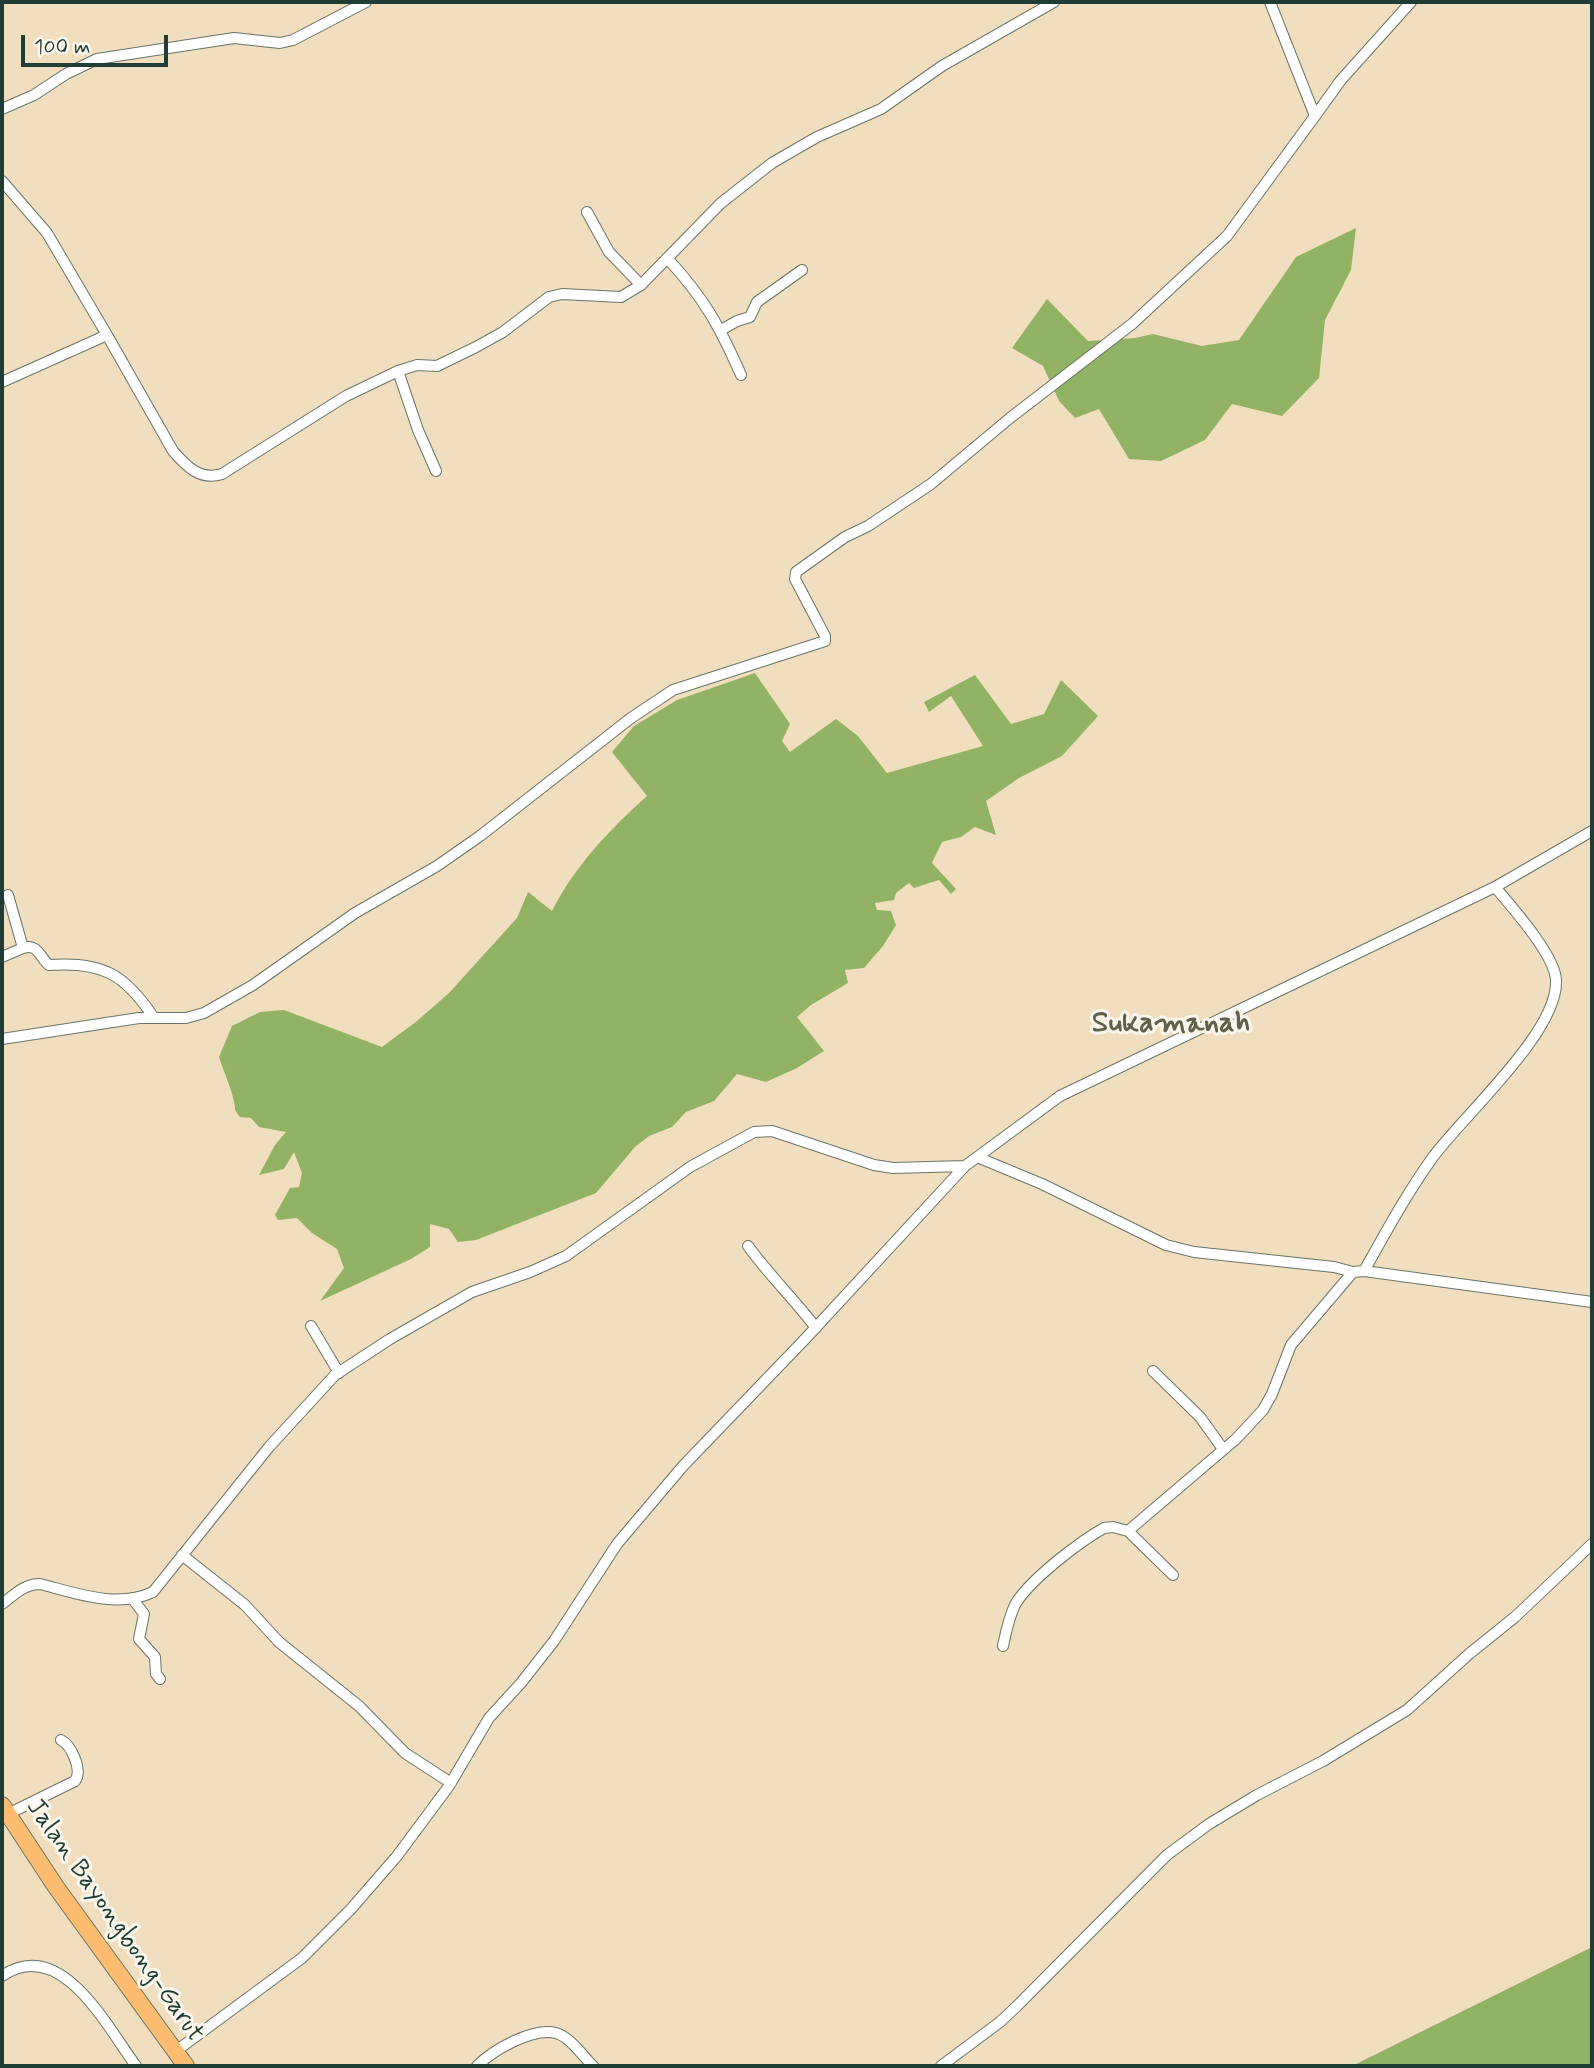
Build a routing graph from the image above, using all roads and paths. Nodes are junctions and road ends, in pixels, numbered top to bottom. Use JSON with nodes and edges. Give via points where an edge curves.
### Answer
{"nodes":[{"id":1,"x":366,"y":2,"type":"edge"},
{"id":2,"x":1054,"y":2,"type":"edge"},
{"id":3,"x":1270,"y":2,"type":"edge"},
{"id":4,"x":1411,"y":2,"type":"edge"},
{"id":5,"x":2,"y":110,"type":"edge"},
{"id":6,"x":1315,"y":116,"type":"junction"},
{"id":7,"x":2,"y":181,"type":"edge"},
{"id":8,"x":587,"y":212,"type":"dead end"},
{"id":9,"x":667,"y":258,"type":"junction"},
{"id":10,"x":802,"y":270,"type":"dead end"},
{"id":11,"x":641,"y":285,"type":"junction"},
{"id":12,"x":721,"y":330,"type":"junction"},
{"id":13,"x":107,"y":335,"type":"junction"},
{"id":14,"x":398,"y":371,"type":"junction"},
{"id":15,"x":741,"y":375,"type":"dead end"},
{"id":16,"x":2,"y":382,"type":"edge"},
{"id":17,"x":436,"y":471,"type":"dead end"},
{"id":18,"x":1592,"y":831,"type":"edge"},
{"id":19,"x":1495,"y":887,"type":"junction"},
{"id":20,"x":8,"y":895,"type":"dead end"},
{"id":21,"x":23,"y":948,"type":"junction"},
{"id":22,"x":2,"y":957,"type":"edge"},
{"id":23,"x":154,"y":1018,"type":"junction"},
{"id":24,"x":2,"y":1039,"type":"edge"},
{"id":25,"x":977,"y":1157,"type":"junction"},
{"id":26,"x":965,"y":1166,"type":"junction"},
{"id":27,"x":748,"y":1246,"type":"dead end"},
{"id":28,"x":1358,"y":1271,"type":"junction"},
{"id":29,"x":1592,"y":1302,"type":"edge"},
{"id":30,"x":311,"y":1326,"type":"dead end"},
{"id":31,"x":816,"y":1328,"type":"junction"},
{"id":32,"x":1153,"y":1371,"type":"dead end"},
{"id":33,"x":339,"y":1373,"type":"junction"},
{"id":34,"x":1223,"y":1449,"type":"junction"},
{"id":35,"x":1128,"y":1531,"type":"junction"},
{"id":36,"x":1592,"y":1544,"type":"edge"},
{"id":37,"x":182,"y":1555,"type":"junction"},
{"id":38,"x":1173,"y":1575,"type":"dead end"},
{"id":39,"x":132,"y":1598,"type":"junction"},
{"id":40,"x":2,"y":1604,"type":"edge"},
{"id":41,"x":1003,"y":1646,"type":"dead end"},
{"id":42,"x":160,"y":1679,"type":"dead end"},
{"id":43,"x":61,"y":1740,"type":"dead end"},
{"id":44,"x":451,"y":1783,"type":"junction"},
{"id":45,"x":5,"y":1810,"type":"edge"},
{"id":46,"x":2,"y":1976,"type":"edge"},
{"id":47,"x":176,"y":2051,"type":"junction"},
{"id":48,"x":135,"y":2066,"type":"edge"},
{"id":49,"x":186,"y":2066,"type":"edge"},
{"id":50,"x":477,"y":2066,"type":"edge"},
{"id":51,"x":593,"y":2066,"type":"edge"},
{"id":52,"x":941,"y":2066,"type":"edge"}],
"edges":[{"from":1,"to":5,"type":"street","via":[[280,43],[234,38],[97,59]]},
{"from":2,"to":9,"type":"street","via":[[942,66],[881,108],[772,163],[721,203]]},
{"from":3,"to":6,"type":"street"},
{"from":4,"to":6,"type":"street"},
{"from":6,"to":23,"type":"street","via":[[1227,236],[1132,324],[931,484],[796,572],[795,579],[825,641],[673,690],[480,836],[355,913],[253,985],[204,1013]]},
{"from":7,"to":13,"type":"street","via":[[53,242]]},
{"from":8,"to":11,"type":"street","via":[[613,258]]},
{"from":9,"to":11,"type":"street"},
{"from":9,"to":12,"type":"street","via":[[703,300]]},
{"from":10,"to":12,"type":"street","via":[[757,302],[750,317]]},
{"from":11,"to":14,"type":"street","via":[[621,297],[555,295],[476,347],[436,366]]},
{"from":12,"to":15,"type":"street"},
{"from":13,"to":14,"type":"street","via":[[173,451],[198,474],[207,476],[222,474],[328,406]]},
{"from":13,"to":16,"type":"street"},
{"from":14,"to":17,"type":"street"},
{"from":18,"to":19,"type":"street"},
{"from":19,"to":25,"type":"street","via":[[1060,1096]]},
{"from":19,"to":28,"type":"street","via":[[1553,967],[1555,991],[1547,1015],[1530,1044],[1433,1157]]},
{"from":20,"to":21,"type":"street"},
{"from":21,"to":22,"type":"street"},
{"from":21,"to":23,"type":"street","via":[[35,948],[49,965],[75,963],[113,975],[128,985]]},
{"from":23,"to":24,"type":"street"},
{"from":25,"to":26,"type":"street"},
{"from":25,"to":28,"type":"street","via":[[1166,1245]]},
{"from":26,"to":31,"type":"street"},
{"from":26,"to":33,"type":"street","via":[[874,1165],[772,1131],[754,1132],[690,1167],[566,1256],[472,1292]]},
{"from":27,"to":31,"type":"street"},
{"from":28,"to":29,"type":"street"},
{"from":28,"to":34,"type":"street","via":[[1290,1345],[1263,1410]]},
{"from":30,"to":33,"type":"street"},
{"from":31,"to":44,"type":"street","via":[[683,1466],[617,1545],[554,1641],[489,1718]]},
{"from":32,"to":34,"type":"street","via":[[1200,1417]]},
{"from":33,"to":37,"type":"street","via":[[269,1447]]},
{"from":34,"to":35,"type":"street"},
{"from":35,"to":38,"type":"street"},
{"from":35,"to":41,"type":"street","via":[[1104,1528],[1041,1576],[1015,1605]]},
{"from":36,"to":52,"type":"street","via":[[1516,1617],[1407,1710],[1247,1801],[1167,1855],[1000,2022]]},
{"from":37,"to":39,"type":"street","via":[[153,1592]]},
{"from":37,"to":44,"type":"street","via":[[246,1605],[279,1642],[359,1706],[405,1753]]},
{"from":39,"to":40,"type":"street","via":[[106,1600],[31,1584]]},
{"from":39,"to":42,"type":"street","via":[[144,1615],[139,1639],[155,1657]]},
{"from":43,"to":45,"type":"street","via":[[68,1745],[78,1770],[75,1781]]},
{"from":44,"to":47,"type":"street","via":[[397,1856],[319,1943]]},
{"from":45,"to":47,"type":"main road","name":"Jalan Bayongbong-Garut"},
{"from":46,"to":48,"type":"street","via":[[30,1965],[59,1972],[92,2005]]},
{"from":47,"to":49,"type":"main road","name":"Jalan Bayongbong-Garut"},
{"from":50,"to":51,"type":"street","via":[[513,2042],[538,2033],[560,2035]]}]}
